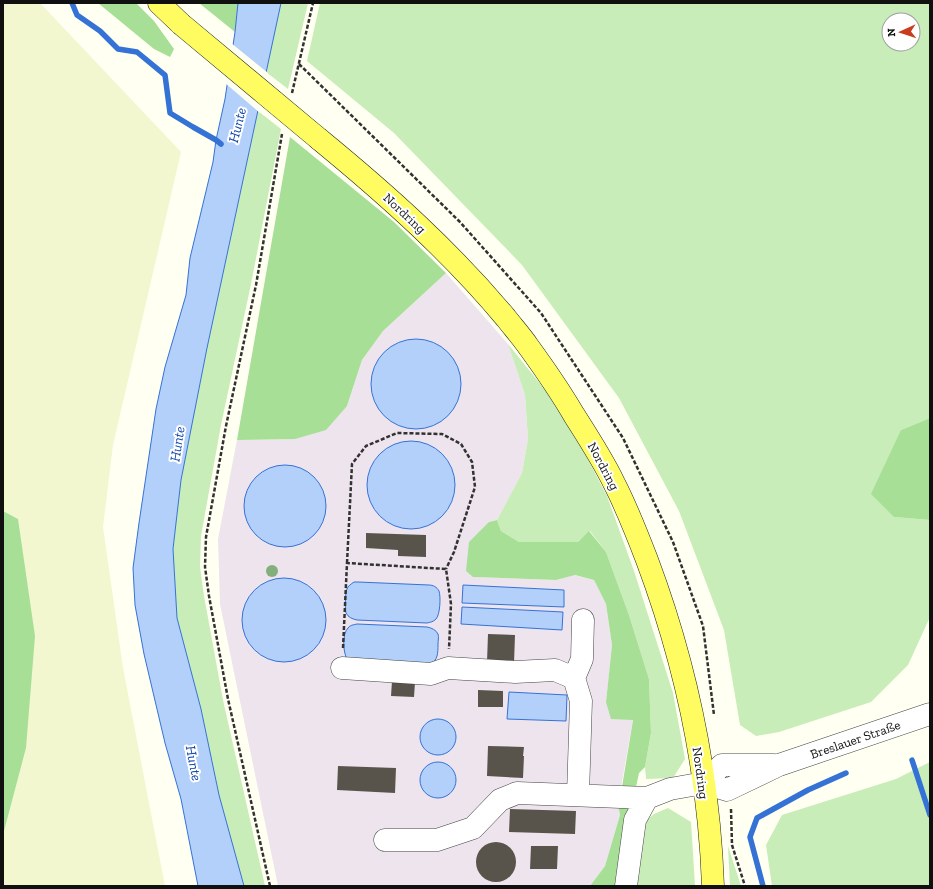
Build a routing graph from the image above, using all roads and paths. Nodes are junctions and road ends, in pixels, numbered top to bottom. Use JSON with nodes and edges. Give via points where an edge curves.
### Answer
{"nodes":[{"id":1,"x":159,"y":3,"type":"edge"},
{"id":2,"x":313,"y":3,"type":"edge"},
{"id":3,"x":292,"y":94,"type":"dead end"},
{"id":4,"x":283,"y":132,"type":"dead end"},
{"id":5,"x":347,"y":564,"type":"junction"},
{"id":6,"x":446,"y":569,"type":"junction"},
{"id":7,"x":583,"y":620,"type":"dead end"},
{"id":8,"x":342,"y":668,"type":"joint"},
{"id":9,"x":448,"y":668,"type":"junction"},
{"id":10,"x":574,"y":678,"type":"junction"},
{"id":11,"x":930,"y":714,"type":"edge"},
{"id":12,"x":704,"y":783,"type":"junction"},
{"id":13,"x":578,"y":795,"type":"junction"},
{"id":14,"x":647,"y":798,"type":"junction"},
{"id":15,"x":385,"y":840,"type":"dead end"},
{"id":16,"x":270,"y":886,"type":"edge"},
{"id":17,"x":626,"y":886,"type":"edge"},
{"id":18,"x":713,"y":886,"type":"edge"}],
"edges":[{"from":1,"to":12,"type":"main road","name":"Nordring","bridge":true,"via":[[398,206],[449,255],[528,345],[588,436],[635,528],[671,631],[684,678]]},
{"from":2,"to":3,"type":"path"},
{"from":4,"to":16,"type":"path","via":[[256,285],[206,537],[205,567],[228,699]]},
{"from":5,"to":6,"type":"path"},
{"from":5,"to":6,"type":"path","via":[[352,464],[366,446],[397,433],[442,434],[461,444],[472,462],[475,487]]},
{"from":5,"to":8,"type":"path"},
{"from":6,"to":9,"type":"path","via":[[451,604]]},
{"from":7,"to":10,"type":"street","via":[[582,658]]},
{"from":8,"to":9,"type":"street","via":[[431,674]]},
{"from":9,"to":10,"type":"street","via":[[515,672],[555,670]]},
{"from":10,"to":13,"type":"street","via":[[581,701]]},
{"from":11,"to":12,"type":"street","name":"Breslauer Straße","via":[[779,765],[722,765]]},
{"from":12,"to":14,"type":"street","via":[[670,789]]},
{"from":12,"to":18,"type":"main road","name":"Nordring"},
{"from":13,"to":14,"type":"street"},
{"from":13,"to":15,"type":"street","via":[[518,793],[500,800],[473,828],[438,840]]},
{"from":14,"to":17,"type":"street","via":[[636,820]]}]}
